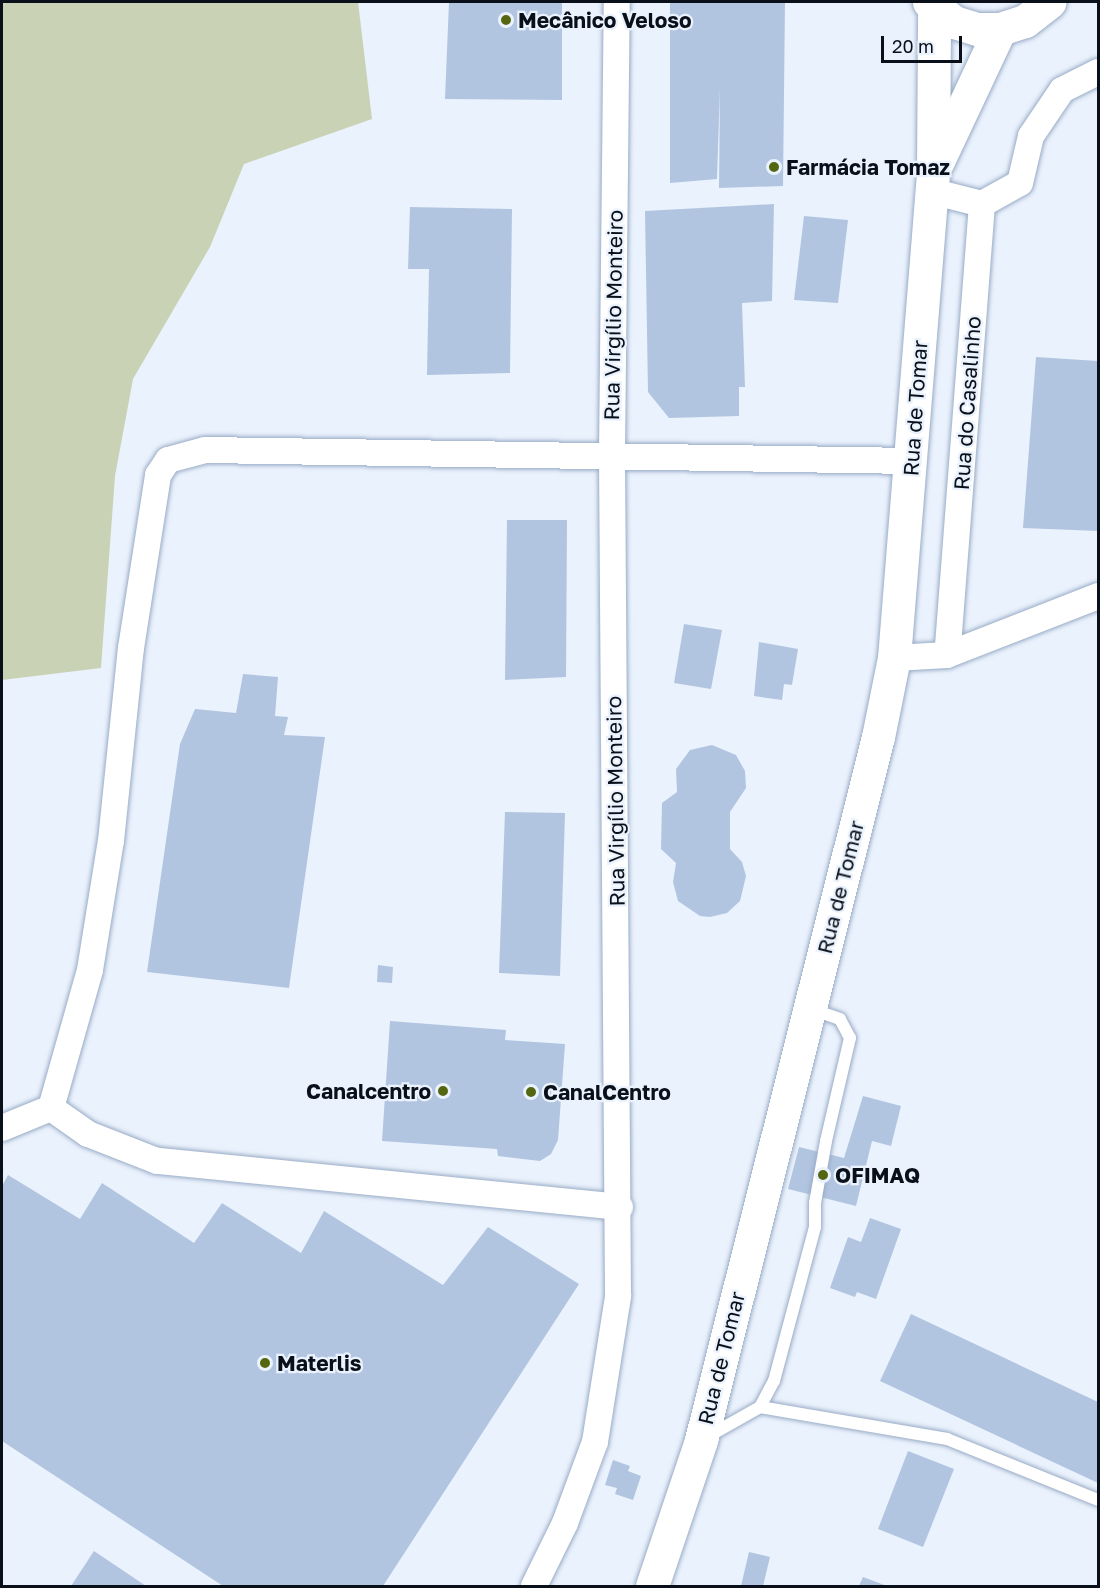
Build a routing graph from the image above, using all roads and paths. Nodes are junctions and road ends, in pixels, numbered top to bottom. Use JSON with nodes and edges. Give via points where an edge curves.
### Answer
{"nodes":[{"id":1,"x":617,"y":2,"type":"edge"},
{"id":2,"x":1049,"y":2,"type":"edge"},
{"id":3,"x":931,"y":5,"type":"edge"},
{"id":4,"x":1000,"y":29,"type":"junction"},
{"id":5,"x":1098,"y":72,"type":"edge"},
{"id":6,"x":932,"y":181,"type":"junction"},
{"id":7,"x":982,"y":204,"type":"junction"},
{"id":8,"x":612,"y":454,"type":"junction"},
{"id":9,"x":911,"y":461,"type":"junction"},
{"id":10,"x":1098,"y":596,"type":"edge"},
{"id":11,"x":947,"y":655,"type":"junction"},
{"id":12,"x":894,"y":658,"type":"junction"},
{"id":13,"x":808,"y":1008,"type":"junction"},
{"id":14,"x":51,"y":1108,"type":"junction"},
{"id":15,"x":2,"y":1128,"type":"edge"},
{"id":16,"x":620,"y":1207,"type":"junction"},
{"id":17,"x":759,"y":1407,"type":"junction"},
{"id":18,"x":701,"y":1440,"type":"junction"},
{"id":19,"x":1098,"y":1500,"type":"edge"},
{"id":20,"x":534,"y":1587,"type":"edge"},
{"id":21,"x":652,"y":1587,"type":"edge"}],
"edges":[{"from":1,"to":8,"type":"street","name":"Rua Virgílio Monteiro"},
{"from":2,"to":4,"type":"main road","name":"Rua de Tomar","via":[[1025,21]]},
{"from":3,"to":4,"type":"main road","name":"Rua de Tomar","via":[[954,22],[977,29]]},
{"from":3,"to":6,"type":"main road","name":"Rua de Tomar"},
{"from":4,"to":6,"type":"main road","name":"Rua de Tomar"},
{"from":5,"to":7,"type":"street","via":[[1062,90],[1031,136],[1020,183]]},
{"from":6,"to":7,"type":"street"},
{"from":6,"to":9,"type":"main road","name":"Rua de Tomar"},
{"from":7,"to":11,"type":"street","name":"Rua do Casalinho"},
{"from":8,"to":9,"type":"street"},
{"from":8,"to":14,"type":"street","via":[[205,450],[168,460],[152,496],[111,841],[90,970]]},
{"from":8,"to":16,"type":"street","name":"Rua Virgílio Monteiro"},
{"from":9,"to":12,"type":"main road","name":"Rua de Tomar"},
{"from":10,"to":11,"type":"street"},
{"from":11,"to":12,"type":"street"},
{"from":12,"to":13,"type":"main road","name":"Rua de Tomar","via":[[878,737]]},
{"from":13,"to":17,"type":"lane","via":[[840,1019],[850,1038],[826,1141],[815,1203],[815,1227],[782,1360]]},
{"from":13,"to":18,"type":"main road","name":"Rua de Tomar"},
{"from":14,"to":15,"type":"street"},
{"from":14,"to":16,"type":"street","via":[[88,1134],[157,1161]]},
{"from":16,"to":20,"type":"street","name":"Rua Virgílio Monteiro","via":[[618,1296],[604,1403],[583,1480]]},
{"from":17,"to":18,"type":"lane"},
{"from":17,"to":19,"type":"lane","via":[[947,1440]]},
{"from":18,"to":21,"type":"main road","name":"Rua de Tomar"}]}
